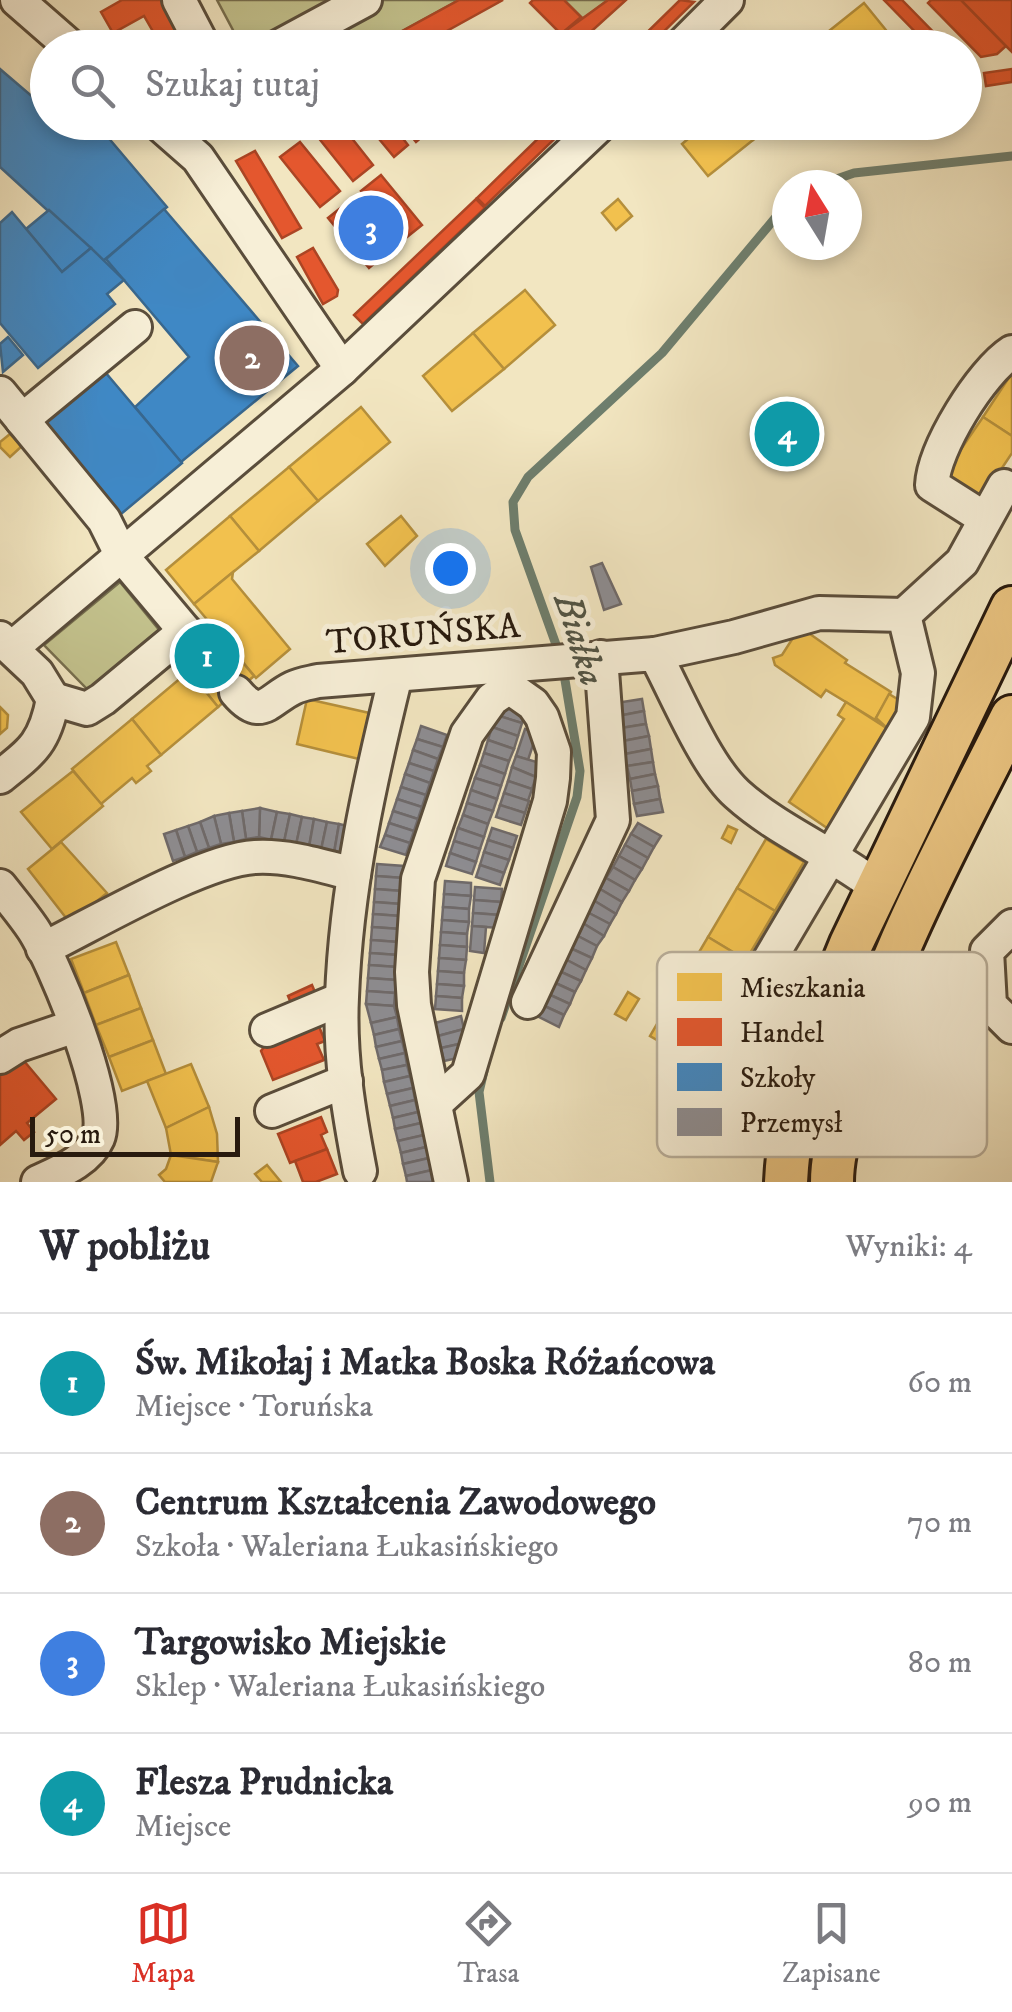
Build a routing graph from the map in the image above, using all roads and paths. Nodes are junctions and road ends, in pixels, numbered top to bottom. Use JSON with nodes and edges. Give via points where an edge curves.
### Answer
{"nodes":[{"id":1,"x":17,"y":0,"type":"edge"},
{"id":2,"x":179,"y":0,"type":"edge"},
{"id":3,"x":366,"y":0,"type":"edge"},
{"id":4,"x":727,"y":0,"type":"edge"},
{"id":5,"x":51,"y":30,"type":"edge"},
{"id":6,"x":195,"y":30,"type":"edge"},
{"id":7,"x":310,"y":30,"type":"edge"},
{"id":8,"x":697,"y":30,"type":"edge"},
{"id":9,"x":181,"y":140,"type":"edge"},
{"id":10,"x":584,"y":140,"type":"edge"},
{"id":11,"x":134,"y":327,"type":"dead end"},
{"id":12,"x":1012,"y":352,"type":"edge"},
{"id":13,"x":342,"y":369,"type":"junction"},
{"id":14,"x":0,"y":393,"type":"edge"},
{"id":15,"x":22,"y":420,"type":"junction"},
{"id":16,"x":1004,"y":486,"type":"dead end"},
{"id":17,"x":984,"y":518,"type":"junction"},
{"id":18,"x":122,"y":556,"type":"junction"},
{"id":19,"x":1012,"y":608,"type":"edge"},
{"id":20,"x":904,"y":616,"type":"junction"},
{"id":21,"x":7,"y":642,"type":"edge"},
{"id":22,"x":655,"y":654,"type":"junction"},
{"id":23,"x":594,"y":658,"type":"junction"},
{"id":24,"x":518,"y":672,"type":"junction"},
{"id":25,"x":396,"y":674,"type":"junction"},
{"id":26,"x":236,"y":692,"type":"tunnel mouth"},
{"id":27,"x":52,"y":699,"type":"junction"},
{"id":28,"x":1012,"y":717,"type":"edge"},
{"id":29,"x":0,"y":777,"type":"edge"},
{"id":30,"x":832,"y":856,"type":"junction"},
{"id":31,"x":354,"y":874,"type":"junction"},
{"id":32,"x":0,"y":886,"type":"edge"},
{"id":33,"x":878,"y":888,"type":"junction"},
{"id":34,"x":1012,"y":926,"type":"edge"},
{"id":35,"x":43,"y":949,"type":"junction"},
{"id":36,"x":775,"y":952,"type":"edge"},
{"id":37,"x":849,"y":952,"type":"edge"},
{"id":38,"x":899,"y":952,"type":"edge"},
{"id":39,"x":342,"y":999,"type":"junction"},
{"id":40,"x":528,"y":1002,"type":"dead end"},
{"id":41,"x":75,"y":1026,"type":"junction"},
{"id":42,"x":1012,"y":1027,"type":"edge"},
{"id":43,"x":267,"y":1030,"type":"dead end"},
{"id":44,"x":0,"y":1058,"type":"edge"},
{"id":45,"x":346,"y":1081,"type":"junction"},
{"id":46,"x":435,"y":1104,"type":"junction"},
{"id":47,"x":272,"y":1112,"type":"dead end"},
{"id":48,"x":790,"y":1157,"type":"edge"},
{"id":49,"x":834,"y":1157,"type":"edge"},
{"id":50,"x":360,"y":1171,"type":"dead end"},
{"id":51,"x":38,"y":1182,"type":"edge"},
{"id":52,"x":451,"y":1182,"type":"edge"},
{"id":53,"x":786,"y":1182,"type":"edge"},
{"id":54,"x":832,"y":1182,"type":"edge"}],
"edges":[{"from":1,"to":5,"type":"street"},
{"from":2,"to":6,"type":"street"},
{"from":3,"to":7,"type":"street"},
{"from":4,"to":8,"type":"street"},
{"from":9,"to":13,"type":"street"},
{"from":10,"to":13,"type":"street"},
{"from":11,"to":15,"type":"street"},
{"from":12,"to":17,"type":"street","via":[[951,428],[933,468],[932,485]]},
{"from":13,"to":18,"type":"street"},
{"from":14,"to":15,"type":"street"},
{"from":15,"to":18,"type":"street","via":[[104,520]]},
{"from":16,"to":17,"type":"street"},
{"from":17,"to":20,"type":"street","via":[[962,562]]},
{"from":18,"to":21,"type":"street"},
{"from":18,"to":27,"type":"street","via":[[196,644],[86,709]]},
{"from":19,"to":33,"type":"main road"},
{"from":20,"to":22,"type":"street","name":"TORUŃSKA","via":[[819,613]]},
{"from":20,"to":30,"type":"street","via":[[918,673],[914,717]]},
{"from":21,"to":27,"type":"street"},
{"from":22,"to":23,"type":"street","name":"TORUŃSKA"},
{"from":22,"to":30,"type":"street","via":[[734,792]]},
{"from":23,"to":24,"type":"street","name":"TORUŃSKA"},
{"from":23,"to":40,"type":"street","via":[[612,820]]},
{"from":24,"to":25,"type":"street","name":"TORUŃSKA"},
{"from":24,"to":46,"type":"street","via":[[466,734],[418,880],[414,1005]]},
{"from":24,"to":46,"type":"street","via":[[554,752],[550,801],[468,1074]]},
{"from":25,"to":26,"type":"street","name":"TORUŃSKA","via":[[318,681],[267,706],[249,705]]},
{"from":25,"to":31,"type":"street"},
{"from":27,"to":29,"type":"street","via":[[48,728],[34,750]]},
{"from":28,"to":38,"type":"main road"},
{"from":30,"to":33,"type":"street"},
{"from":30,"to":36,"type":"street"},
{"from":31,"to":35,"type":"street","via":[[278,858],[230,862]]},
{"from":31,"to":39,"type":"street"},
{"from":32,"to":35,"type":"street"},
{"from":33,"to":37,"type":"main road"},
{"from":34,"to":42,"type":"street","via":[[987,951],[990,1005]]},
{"from":35,"to":41,"type":"street"},
{"from":39,"to":43,"type":"street"},
{"from":39,"to":45,"type":"street"},
{"from":41,"to":44,"type":"street"},
{"from":41,"to":51,"type":"street","via":[[95,1082],[100,1134],[73,1164]]},
{"from":45,"to":47,"type":"street"},
{"from":45,"to":50,"type":"street"},
{"from":46,"to":52,"type":"street"},
{"from":48,"to":53,"type":"main road"},
{"from":49,"to":54,"type":"main road"}]}
